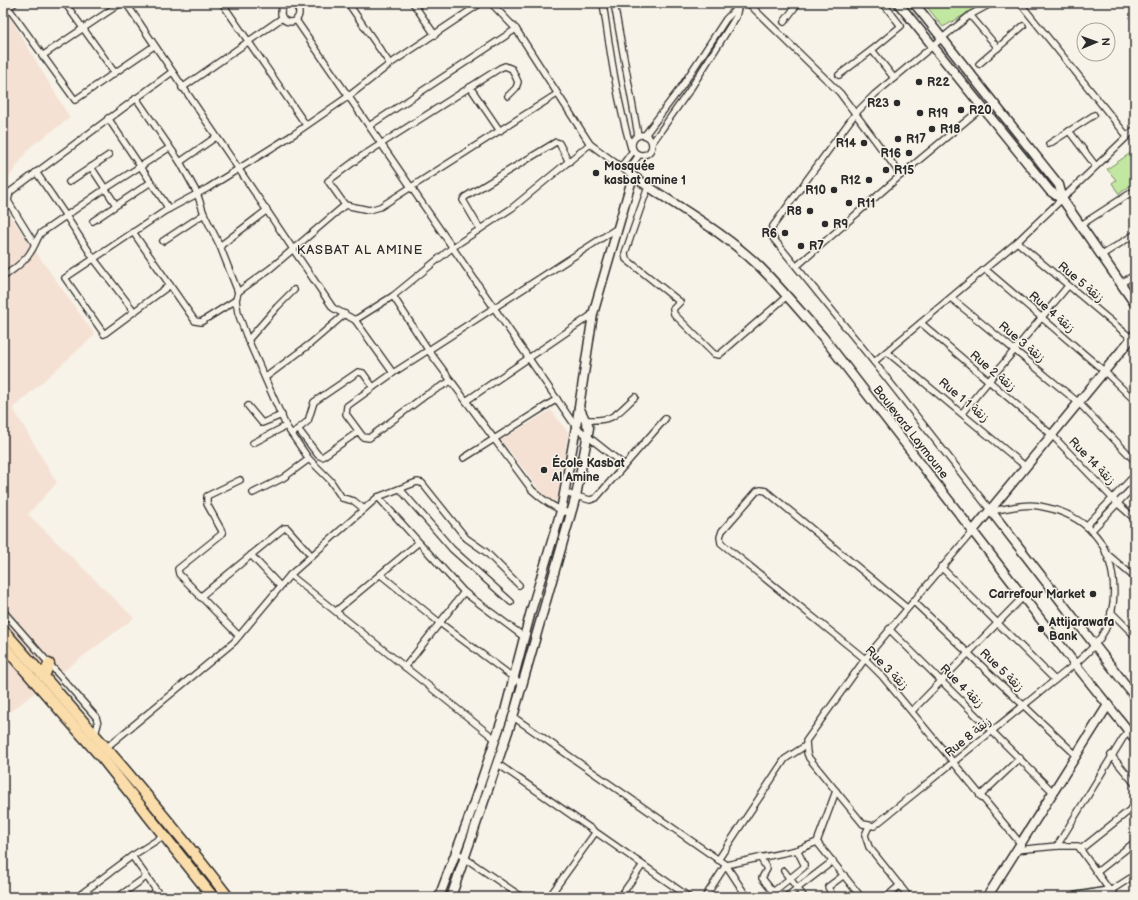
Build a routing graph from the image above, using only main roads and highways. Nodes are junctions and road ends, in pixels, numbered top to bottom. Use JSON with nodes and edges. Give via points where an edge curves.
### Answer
{"nodes":[{"id":1,"x":3,"y":630,"type":"edge"},
{"id":2,"x":3,"y":645,"type":"edge"},
{"id":3,"x":50,"y":664,"type":"road end"},
{"id":4,"x":44,"y":676,"type":"junction"},
{"id":5,"x":213,"y":897,"type":"edge"},
{"id":6,"x":228,"y":897,"type":"edge"}],
"edges":[{"from":1,"to":4,"type":"highway"},
{"from":2,"to":5,"type":"highway","via":[[103,759]]},
{"from":3,"to":4,"type":"highway"},
{"from":4,"to":6,"type":"highway","via":[[174,827]]}]}
